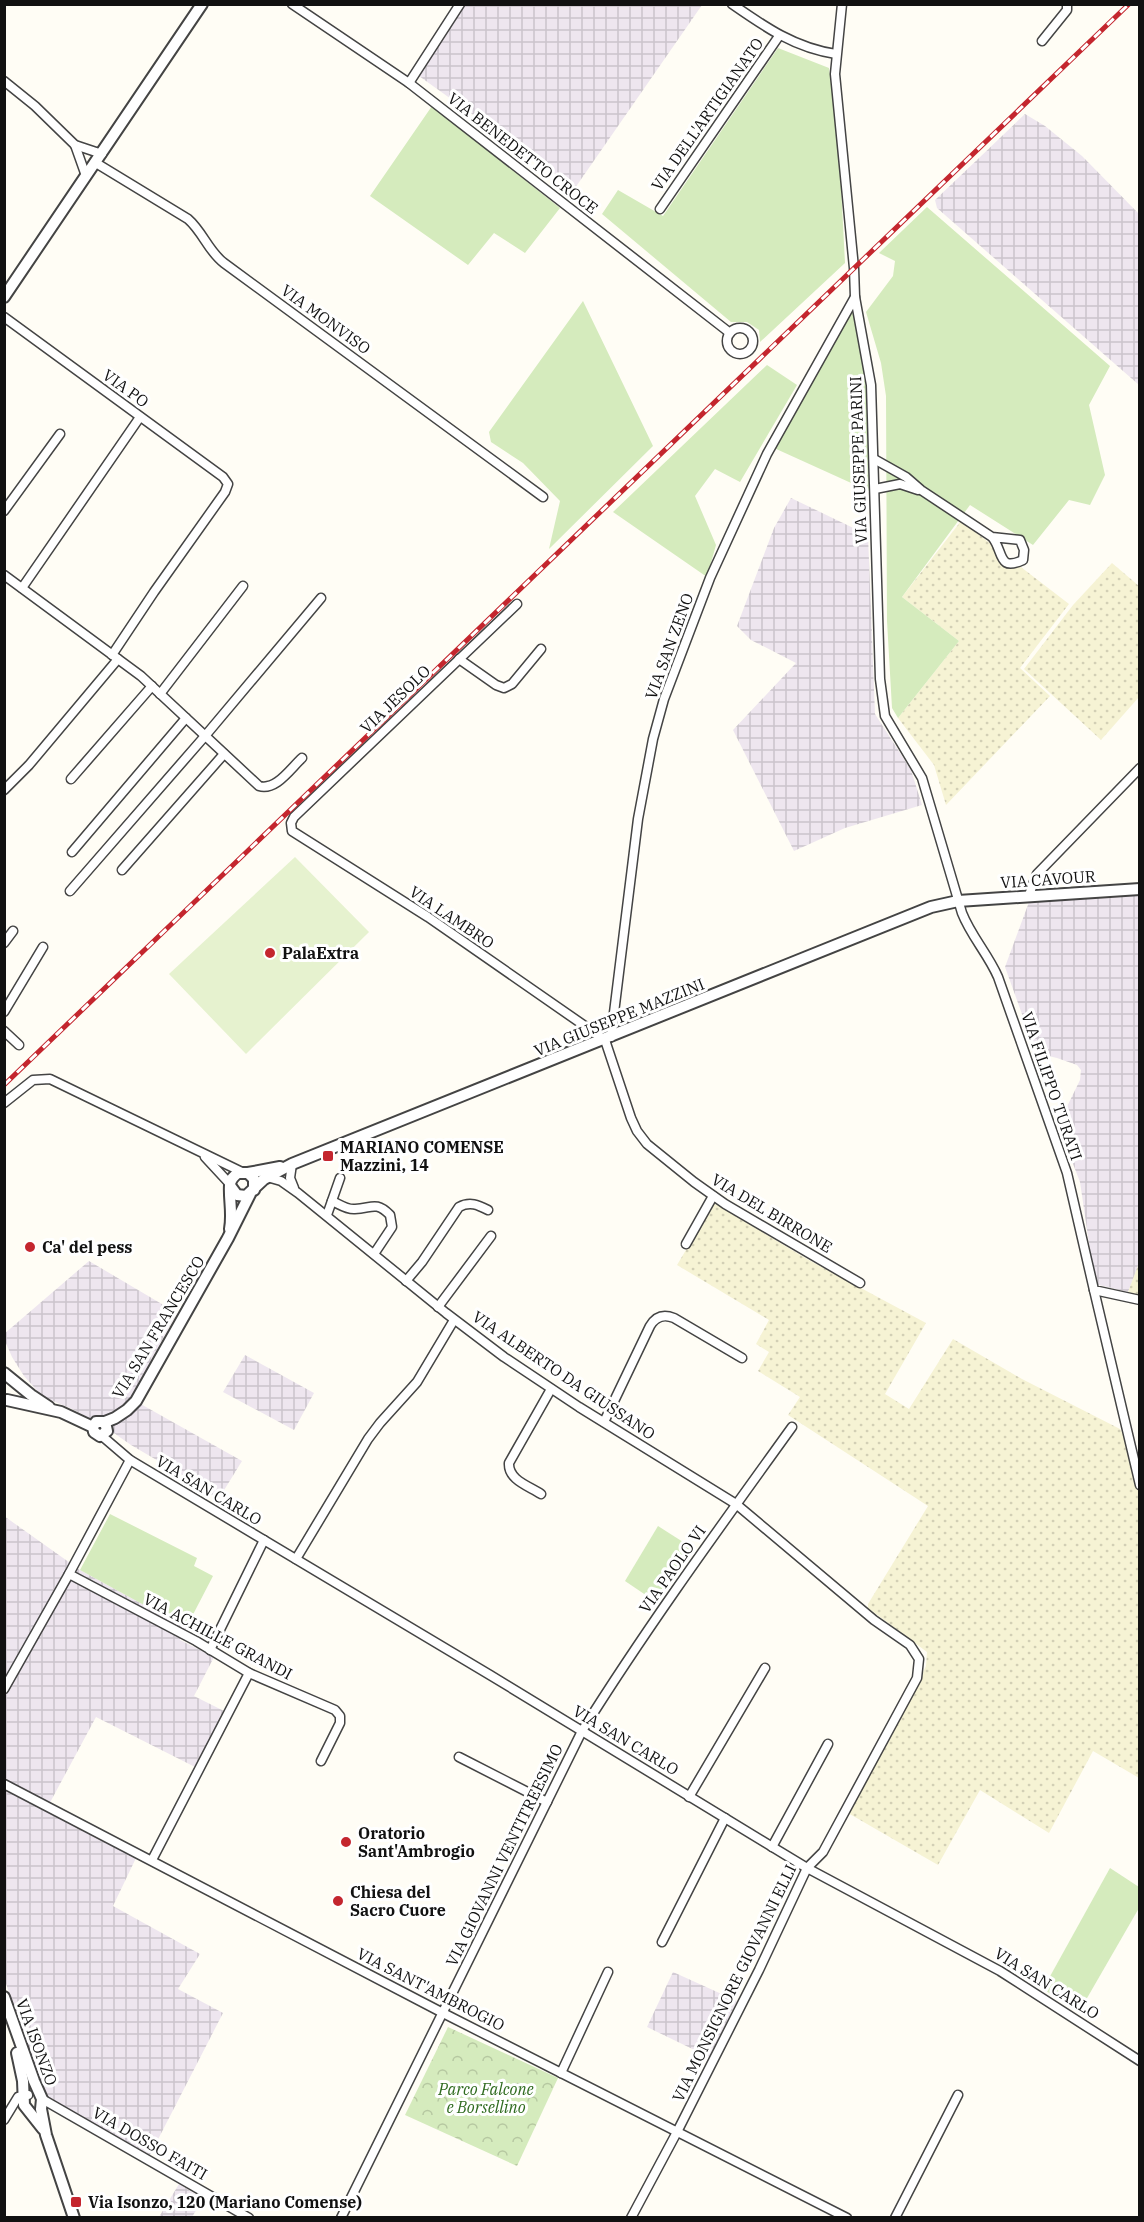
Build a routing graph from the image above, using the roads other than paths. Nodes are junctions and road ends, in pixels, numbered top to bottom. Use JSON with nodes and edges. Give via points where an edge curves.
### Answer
{"nodes":[{"id":1,"x":202,"y":4,"type":"edge"},
{"id":2,"x":292,"y":4,"type":"edge"},
{"id":3,"x":460,"y":4,"type":"edge"},
{"id":4,"x":732,"y":4,"type":"edge"},
{"id":5,"x":842,"y":4,"type":"edge"},
{"id":6,"x":1067,"y":4,"type":"edge"},
{"id":7,"x":779,"y":36,"type":"junction"},
{"id":8,"x":1042,"y":41,"type":"dead end"},
{"id":9,"x":836,"y":54,"type":"junction"},
{"id":10,"x":4,"y":81,"type":"edge"},
{"id":11,"x":409,"y":83,"type":"junction"},
{"id":12,"x":75,"y":145,"type":"junction"},
{"id":13,"x":99,"y":159,"type":"junction"},
{"id":14,"x":86,"y":176,"type":"junction"},
{"id":15,"x":660,"y":209,"type":"dead end"},
{"id":16,"x":4,"y":297,"type":"edge"},
{"id":17,"x":855,"y":297,"type":"junction"},
{"id":18,"x":4,"y":317,"type":"edge"},
{"id":19,"x":730,"y":333,"type":"dead end"},
{"id":20,"x":140,"y":417,"type":"junction"},
{"id":21,"x":60,"y":434,"type":"dead end"},
{"id":22,"x":874,"y":459,"type":"junction"},
{"id":23,"x":875,"y":489,"type":"junction"},
{"id":24,"x":921,"y":490,"type":"junction"},
{"id":25,"x":543,"y":497,"type":"dead end"},
{"id":26,"x":4,"y":511,"type":"edge"},
{"id":27,"x":992,"y":537,"type":"dead end"},
{"id":28,"x":4,"y":575,"type":"edge"},
{"id":29,"x":243,"y":586,"type":"dead end"},
{"id":30,"x":22,"y":588,"type":"junction"},
{"id":31,"x":321,"y":598,"type":"dead end"},
{"id":32,"x":517,"y":603,"type":"dead end"},
{"id":33,"x":541,"y":649,"type":"dead end"},
{"id":34,"x":115,"y":657,"type":"junction"},
{"id":35,"x":459,"y":659,"type":"junction"},
{"id":36,"x":152,"y":686,"type":"junction"},
{"id":37,"x":160,"y":694,"type":"junction"},
{"id":38,"x":186,"y":718,"type":"junction"},
{"id":39,"x":205,"y":736,"type":"junction"},
{"id":40,"x":224,"y":754,"type":"junction"},
{"id":41,"x":302,"y":758,"type":"dead end"},
{"id":42,"x":1140,"y":768,"type":"edge"},
{"id":43,"x":71,"y":779,"type":"dead end"},
{"id":44,"x":4,"y":790,"type":"edge"},
{"id":45,"x":294,"y":817,"type":"joint"},
{"id":46,"x":72,"y":852,"type":"dead end"},
{"id":47,"x":122,"y":870,"type":"dead end"},
{"id":48,"x":1140,"y":888,"type":"edge"},
{"id":49,"x":70,"y":891,"type":"dead end"},
{"id":50,"x":1029,"y":895,"type":"junction"},
{"id":51,"x":958,"y":901,"type":"junction"},
{"id":52,"x":13,"y":931,"type":"dead end"},
{"id":53,"x":4,"y":943,"type":"edge"},
{"id":54,"x":43,"y":947,"type":"dead end"},
{"id":55,"x":4,"y":1012,"type":"edge"},
{"id":56,"x":4,"y":1031,"type":"edge"},
{"id":57,"x":608,"y":1039,"type":"junction"},
{"id":58,"x":19,"y":1045,"type":"dead end"},
{"id":59,"x":4,"y":1103,"type":"edge"},
{"id":60,"x":200,"y":1152,"type":"junction"},
{"id":61,"x":288,"y":1169,"type":"junction"},
{"id":62,"x":245,"y":1172,"type":"junction"},
{"id":63,"x":267,"y":1177,"type":"junction"},
{"id":64,"x":340,"y":1178,"type":"dead end"},
{"id":65,"x":230,"y":1186,"type":"junction"},
{"id":66,"x":252,"y":1192,"type":"junction"},
{"id":67,"x":298,"y":1193,"type":"junction"},
{"id":68,"x":713,"y":1196,"type":"junction"},
{"id":69,"x":332,"y":1201,"type":"junction"},
{"id":70,"x":488,"y":1210,"type":"dead end"},
{"id":71,"x":327,"y":1215,"type":"junction"},
{"id":72,"x":491,"y":1236,"type":"dead end"},
{"id":73,"x":228,"y":1238,"type":"junction"},
{"id":74,"x":686,"y":1244,"type":"dead end"},
{"id":75,"x":374,"y":1254,"type":"junction"},
{"id":76,"x":406,"y":1281,"type":"junction"},
{"id":77,"x":860,"y":1283,"type":"dead end"},
{"id":78,"x":1094,"y":1290,"type":"junction"},
{"id":79,"x":1140,"y":1300,"type":"edge"},
{"id":80,"x":438,"y":1307,"type":"junction"},
{"id":81,"x":454,"y":1320,"type":"junction"},
{"id":82,"x":742,"y":1358,"type":"dead end"},
{"id":83,"x":8,"y":1374,"type":"edge"},
{"id":84,"x":551,"y":1389,"type":"junction"},
{"id":85,"x":5,"y":1401,"type":"edge"},
{"id":86,"x":55,"y":1410,"type":"junction"},
{"id":87,"x":105,"y":1422,"type":"junction"},
{"id":88,"x":604,"y":1422,"type":"junction"},
{"id":89,"x":93,"y":1427,"type":"junction"},
{"id":90,"x":792,"y":1427,"type":"dead end"},
{"id":91,"x":102,"y":1436,"type":"junction"},
{"id":92,"x":130,"y":1460,"type":"junction"},
{"id":93,"x":1140,"y":1485,"type":"edge"},
{"id":94,"x":541,"y":1494,"type":"dead end"},
{"id":95,"x":736,"y":1504,"type":"junction"},
{"id":96,"x":264,"y":1540,"type":"junction"},
{"id":97,"x":296,"y":1559,"type":"junction"},
{"id":98,"x":69,"y":1574,"type":"junction"},
{"id":99,"x":210,"y":1650,"type":"junction"},
{"id":100,"x":765,"y":1668,"type":"dead end"},
{"id":101,"x":249,"y":1673,"type":"junction"},
{"id":102,"x":4,"y":1689,"type":"edge"},
{"id":103,"x":582,"y":1731,"type":"junction"},
{"id":104,"x":828,"y":1744,"type":"dead end"},
{"id":105,"x":459,"y":1757,"type":"dead end"},
{"id":106,"x":321,"y":1761,"type":"dead end"},
{"id":107,"x":4,"y":1784,"type":"edge"},
{"id":108,"x":689,"y":1797,"type":"junction"},
{"id":109,"x":547,"y":1802,"type":"junction"},
{"id":110,"x":724,"y":1818,"type":"junction"},
{"id":111,"x":772,"y":1847,"type":"junction"},
{"id":112,"x":152,"y":1860,"type":"junction"},
{"id":113,"x":807,"y":1868,"type":"junction"},
{"id":114,"x":662,"y":1942,"type":"dead end"},
{"id":115,"x":608,"y":1972,"type":"dead end"},
{"id":116,"x":4,"y":1996,"type":"edge"},
{"id":117,"x":443,"y":2013,"type":"junction"},
{"id":118,"x":4,"y":2017,"type":"edge"},
{"id":119,"x":1140,"y":2061,"type":"edge"},
{"id":120,"x":561,"y":2073,"type":"junction"},
{"id":121,"x":957,"y":2095,"type":"dead end"},
{"id":122,"x":34,"y":2103,"type":"junction"},
{"id":123,"x":7,"y":2117,"type":"edge"},
{"id":124,"x":677,"y":2132,"type":"junction"},
{"id":125,"x":73,"y":2217,"type":"edge"},
{"id":126,"x":249,"y":2217,"type":"edge"},
{"id":127,"x":341,"y":2217,"type":"edge"},
{"id":128,"x":631,"y":2217,"type":"edge"},
{"id":129,"x":847,"y":2217,"type":"edge"},
{"id":130,"x":895,"y":2217,"type":"edge"}],
"edges":[{"from":1,"to":13,"type":"street"},
{"from":2,"to":11,"type":"street","name":"VIA BENEDETTO CROCE"},
{"from":3,"to":11,"type":"street"},
{"from":4,"to":7,"type":"street"},
{"from":5,"to":9,"type":"street","name":"VIA GIUSEPPE PARINI"},
{"from":6,"to":8,"type":"street","via":[[1067,10]]},
{"from":7,"to":9,"type":"street","via":[[803,47]]},
{"from":7,"to":15,"type":"street","name":"VIA DELL'ARTIGIANATO"},
{"from":9,"to":17,"type":"street","name":"VIA GIUSEPPE PARINI"},
{"from":10,"to":12,"type":"street"},
{"from":11,"to":19,"type":"street","name":"VIA BENEDETTO CROCE"},
{"from":12,"to":13,"type":"street","name":"VIA MONVISO"},
{"from":12,"to":14,"type":"street"},
{"from":13,"to":14,"type":"street"},
{"from":13,"to":25,"type":"street","name":"VIA MONVISO","via":[[188,219],[224,263]]},
{"from":14,"to":16,"type":"street"},
{"from":17,"to":22,"type":"street","name":"VIA GIUSEPPE PARINI","via":[[870,372]]},
{"from":17,"to":57,"type":"street","name":"VIA SAN ZENO","via":[[767,454],[710,578],[664,699],[638,819]]},
{"from":18,"to":20,"type":"street","name":"VIA PO"},
{"from":20,"to":30,"type":"street"},
{"from":20,"to":34,"type":"street","name":"VIA PO","via":[[228,484]]},
{"from":21,"to":26,"type":"street"},
{"from":22,"to":23,"type":"street","name":"VIA GIUSEPPE PARINI"},
{"from":22,"to":24,"type":"street"},
{"from":23,"to":24,"type":"street","via":[[900,484]]},
{"from":23,"to":51,"type":"street","name":"VIA GIUSEPPE PARINI","via":[[882,706],[890,727],[922,778]]},
{"from":24,"to":27,"type":"street"},
{"from":28,"to":30,"type":"street"},
{"from":29,"to":37,"type":"street"},
{"from":30,"to":34,"type":"street"},
{"from":31,"to":39,"type":"street"},
{"from":32,"to":35,"type":"street","name":"VIA JESOLO"},
{"from":33,"to":35,"type":"street","via":[[512,684],[504,688],[495,686]]},
{"from":34,"to":36,"type":"street"},
{"from":34,"to":44,"type":"street","via":[[29,765]]},
{"from":35,"to":45,"type":"street","name":"VIA JESOLO"},
{"from":36,"to":37,"type":"street"},
{"from":36,"to":43,"type":"street"},
{"from":37,"to":38,"type":"street"},
{"from":38,"to":39,"type":"street"},
{"from":38,"to":46,"type":"street"},
{"from":39,"to":40,"type":"street"},
{"from":39,"to":49,"type":"street"},
{"from":40,"to":41,"type":"street","via":[[255,784],[265,788],[275,784]]},
{"from":40,"to":47,"type":"street"},
{"from":42,"to":50,"type":"street","via":[[1037,874]]},
{"from":45,"to":57,"type":"street","name":"VIA LAMBRO","via":[[294,833]]},
{"from":48,"to":50,"type":"street","name":"VIA CAVOUR"},
{"from":50,"to":51,"type":"street","name":"VIA CAVOUR"},
{"from":51,"to":57,"type":"street","name":"VIA GIUSEPPE MAZZINI","via":[[928,908]]},
{"from":51,"to":78,"type":"street","name":"VIA FILIPPO TURATI","via":[[967,925],[998,977],[1059,1149]]},
{"from":52,"to":53,"type":"street"},
{"from":54,"to":55,"type":"street"},
{"from":56,"to":58,"type":"street"},
{"from":57,"to":61,"type":"street","name":"VIA GIUSEPPE MAZZINI"},
{"from":57,"to":68,"type":"street","name":"VIA DEL BIRRONE","via":[[639,1134]]},
{"from":59,"to":60,"type":"street","via":[[30,1081],[47,1078]]},
{"from":60,"to":62,"type":"street"},
{"from":60,"to":65,"type":"street"},
{"from":61,"to":62,"type":"street","name":"VIA GIUSEPPE MAZZINI"},
{"from":61,"to":63,"type":"street","name":"VIA GIUSEPPE MAZZINI"},
{"from":61,"to":67,"type":"street","name":"VIA ALBERTO DA GIUSSANO"},
{"from":62,"to":65,"type":"street","via":[[234,1175]]},
{"from":62,"to":66,"type":"street","via":[[254,1179]]},
{"from":63,"to":66,"type":"street","name":"VIA GIUSEPPE MAZZINI"},
{"from":63,"to":67,"type":"street","name":"VIA ALBERTO DA GIUSSANO"},
{"from":64,"to":69,"type":"street"},
{"from":65,"to":66,"type":"street","via":[[237,1195]]},
{"from":65,"to":73,"type":"street","name":"VIA SAN FRANCESCO"},
{"from":66,"to":73,"type":"street","name":"VIA SAN FRANCESCO"},
{"from":67,"to":71,"type":"street","name":"VIA ALBERTO DA GIUSSANO"},
{"from":68,"to":74,"type":"street"},
{"from":68,"to":77,"type":"street","name":"VIA DEL BIRRONE"},
{"from":69,"to":71,"type":"street"},
{"from":69,"to":75,"type":"street","via":[[352,1209],[372,1206],[390,1215],[391,1229]]},
{"from":70,"to":76,"type":"street","via":[[474,1204],[459,1207]]},
{"from":71,"to":75,"type":"street","name":"VIA ALBERTO DA GIUSSANO"},
{"from":72,"to":80,"type":"street"},
{"from":73,"to":87,"type":"street","name":"VIA SAN FRANCESCO","via":[[136,1401],[121,1415]]},
{"from":75,"to":76,"type":"street","name":"VIA ALBERTO DA GIUSSANO"},
{"from":76,"to":80,"type":"street","name":"VIA ALBERTO DA GIUSSANO"},
{"from":78,"to":79,"type":"street"},
{"from":78,"to":93,"type":"street","name":"VIA FILIPPO TURATI"},
{"from":80,"to":81,"type":"street","name":"VIA ALBERTO DA GIUSSANO"},
{"from":81,"to":84,"type":"street","name":"VIA ALBERTO DA GIUSSANO"},
{"from":81,"to":97,"type":"street","via":[[417,1382],[373,1431]]},
{"from":82,"to":88,"type":"street","via":[[674,1318],[657,1318]]},
{"from":83,"to":85,"type":"street","via":[[15,1390]]},
{"from":83,"to":86,"type":"street"},
{"from":84,"to":88,"type":"street","name":"VIA ALBERTO DA GIUSSANO"},
{"from":84,"to":94,"type":"street","via":[[511,1456],[508,1468]]},
{"from":85,"to":86,"type":"street"},
{"from":86,"to":89,"type":"street"},
{"from":87,"to":89,"type":"street","name":"VIA SAN FRANCESCO","via":[[96,1422]]},
{"from":87,"to":91,"type":"street","via":[[108,1428]]},
{"from":88,"to":95,"type":"street","name":"VIA ALBERTO DA GIUSSANO"},
{"from":89,"to":91,"type":"street","via":[[95,1434]]},
{"from":90,"to":95,"type":"street","name":"VIA PAOLO VI"},
{"from":91,"to":92,"type":"street","name":"VIA SAN CARLO"},
{"from":92,"to":96,"type":"street","name":"VIA SAN CARLO"},
{"from":92,"to":98,"type":"street"},
{"from":95,"to":103,"type":"street","name":"VIA PAOLO VI"},
{"from":95,"to":113,"type":"street","name":"VIA MONSIGNORE GIOVANNI ELLI","via":[[873,1620],[910,1645],[919,1661],[917,1678],[866,1774],[823,1852]]},
{"from":96,"to":97,"type":"street","name":"VIA SAN CARLO"},
{"from":96,"to":99,"type":"street"},
{"from":97,"to":103,"type":"street","name":"VIA SAN CARLO"},
{"from":98,"to":99,"type":"street","name":"VIA ACHILLE GRANDI"},
{"from":98,"to":102,"type":"street"},
{"from":99,"to":101,"type":"street","name":"VIA ACHILLE GRANDI"},
{"from":100,"to":108,"type":"street"},
{"from":101,"to":106,"type":"street","name":"VIA ACHILLE GRANDI","via":[[337,1712],[340,1723]]},
{"from":101,"to":112,"type":"street"},
{"from":103,"to":108,"type":"street","name":"VIA SAN CARLO"},
{"from":103,"to":109,"type":"street","name":"VIA GIOVANNI VENTITREESIMO"},
{"from":104,"to":111,"type":"street"},
{"from":105,"to":109,"type":"street"},
{"from":107,"to":112,"type":"street","name":"VIA SANT'AMBROGIO"},
{"from":108,"to":110,"type":"street","name":"VIA SAN CARLO"},
{"from":109,"to":117,"type":"street","name":"VIA GIOVANNI VENTITREESIMO"},
{"from":110,"to":111,"type":"street","name":"VIA SAN CARLO"},
{"from":110,"to":114,"type":"street"},
{"from":111,"to":113,"type":"street","name":"VIA SAN CARLO"},
{"from":112,"to":117,"type":"street","name":"VIA SANT'AMBROGIO"},
{"from":113,"to":119,"type":"street","name":"VIA SAN CARLO","via":[[990,1965]]},
{"from":113,"to":124,"type":"street","name":"VIA MONSIGNORE GIOVANNI ELLI"},
{"from":115,"to":120,"type":"street"},
{"from":116,"to":122,"type":"street","name":"VIA ISONZO","via":[[34,2081]]},
{"from":117,"to":120,"type":"street","name":"VIA SANT'AMBROGIO"},
{"from":117,"to":127,"type":"street","name":"VIA GIOVANNI VENTITREESIMO"},
{"from":118,"to":122,"type":"street","name":"VIA ISONZO"},
{"from":120,"to":124,"type":"street","name":"VIA SANT'AMBROGIO"},
{"from":121,"to":130,"type":"street"},
{"from":122,"to":123,"type":"street","name":"VIA DOSSO FAITI"},
{"from":122,"to":123,"type":"street","via":[[18,2097]]},
{"from":122,"to":125,"type":"street","name":"VIA ISONZO"},
{"from":122,"to":126,"type":"street","name":"VIA DOSSO FAITI","via":[[66,2112]]},
{"from":124,"to":128,"type":"street","name":"VIA MONSIGNORE GIOVANNI ELLI"},
{"from":124,"to":129,"type":"street","name":"VIA SANT'AMBROGIO"}]}
